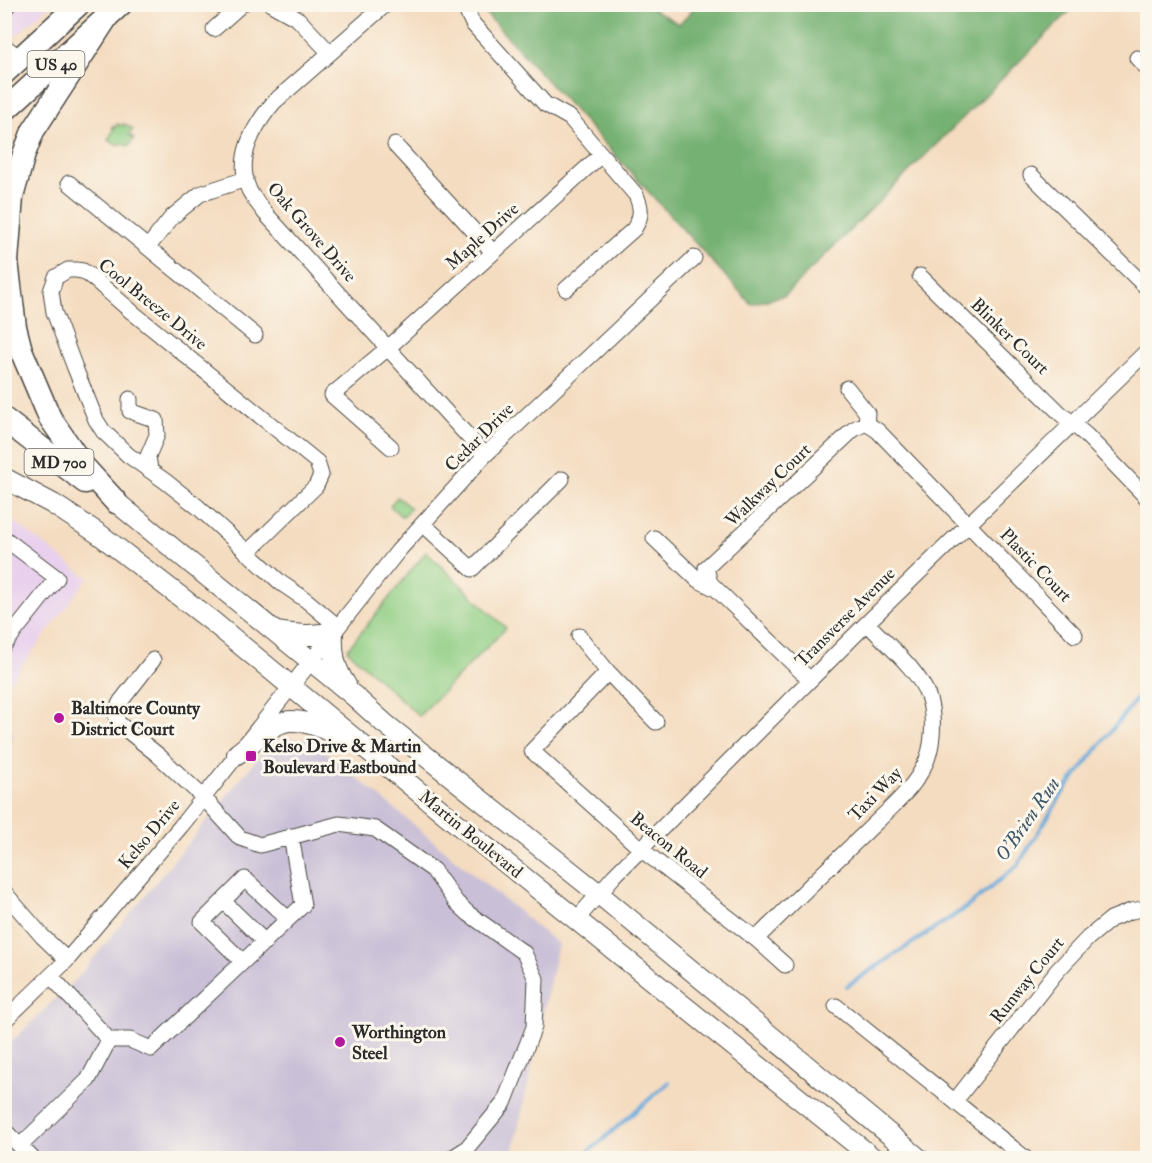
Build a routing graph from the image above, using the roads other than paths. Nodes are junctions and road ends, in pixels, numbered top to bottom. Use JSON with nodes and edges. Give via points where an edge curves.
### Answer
{"nodes":[{"id":1,"x":79,"y":4,"type":"edge"},
{"id":2,"x":242,"y":4,"type":"edge"},
{"id":3,"x":271,"y":4,"type":"edge"},
{"id":4,"x":361,"y":4,"type":"edge"},
{"id":5,"x":386,"y":4,"type":"edge"},
{"id":6,"x":463,"y":4,"type":"edge"},
{"id":7,"x":114,"y":11,"type":"edge"},
{"id":8,"x":372,"y":16,"type":"junction"},
{"id":9,"x":213,"y":29,"type":"dead end"},
{"id":10,"x":329,"y":52,"type":"junction"},
{"id":11,"x":10,"y":59,"type":"edge"},
{"id":12,"x":4,"y":111,"type":"edge"},
{"id":13,"x":395,"y":144,"type":"dead end"},
{"id":14,"x":601,"y":154,"type":"junction"},
{"id":15,"x":1031,"y":175,"type":"dead end"},
{"id":16,"x":246,"y":179,"type":"junction"},
{"id":17,"x":69,"y":183,"type":"dead end"},
{"id":18,"x":148,"y":247,"type":"junction"},
{"id":19,"x":493,"y":252,"type":"junction"},
{"id":20,"x":694,"y":258,"type":"dead end"},
{"id":21,"x":920,"y":276,"type":"dead end"},
{"id":22,"x":566,"y":289,"type":"dead end"},
{"id":23,"x":1148,"y":290,"type":"edge"},
{"id":24,"x":255,"y":335,"type":"dead end"},
{"id":25,"x":389,"y":347,"type":"junction"},
{"id":26,"x":1148,"y":350,"type":"edge"},
{"id":27,"x":847,"y":388,"type":"dead end"},
{"id":28,"x":130,"y":399,"type":"dead end"},
{"id":29,"x":4,"y":419,"type":"edge"},
{"id":30,"x":866,"y":423,"type":"junction"},
{"id":31,"x":1072,"y":424,"type":"junction"},
{"id":32,"x":391,"y":447,"type":"dead end"},
{"id":33,"x":485,"y":455,"type":"junction"},
{"id":34,"x":150,"y":470,"type":"junction"},
{"id":35,"x":4,"y":478,"type":"edge"},
{"id":36,"x":562,"y":479,"type":"dead end"},
{"id":37,"x":1148,"y":499,"type":"edge"},
{"id":38,"x":116,"y":502,"type":"junction"},
{"id":39,"x":968,"y":523,"type":"junction"},
{"id":40,"x":423,"y":524,"type":"junction"},
{"id":41,"x":4,"y":538,"type":"edge"},
{"id":42,"x":654,"y":538,"type":"dead end"},
{"id":43,"x":247,"y":553,"type":"junction"},
{"id":44,"x":719,"y":590,"type":"junction"},
{"id":45,"x":867,"y":623,"type":"junction"},
{"id":46,"x":335,"y":629,"type":"junction"},
{"id":47,"x":276,"y":632,"type":"junction"},
{"id":48,"x":1075,"y":635,"type":"dead end"},
{"id":49,"x":579,"y":636,"type":"dead end"},
{"id":50,"x":4,"y":645,"type":"edge"},
{"id":51,"x":153,"y":660,"type":"dead end"},
{"id":52,"x":310,"y":660,"type":"junction"},
{"id":53,"x":608,"y":672,"type":"junction"},
{"id":54,"x":810,"y":680,"type":"junction"},
{"id":55,"x":291,"y":685,"type":"junction"},
{"id":56,"x":354,"y":696,"type":"junction"},
{"id":57,"x":656,"y":722,"type":"dead end"},
{"id":58,"x":362,"y":745,"type":"junction"},
{"id":59,"x":237,"y":754,"type":"junction"},
{"id":60,"x":204,"y":798,"type":"junction"},
{"id":61,"x":291,"y":837,"type":"junction"},
{"id":62,"x":642,"y":850,"type":"junction"},
{"id":63,"x":4,"y":892,"type":"edge"},
{"id":64,"x":599,"y":894,"type":"junction"},
{"id":65,"x":223,"y":901,"type":"junction"},
{"id":66,"x":1148,"y":908,"type":"edge"},
{"id":67,"x":577,"y":919,"type":"junction"},
{"id":68,"x":288,"y":920,"type":"junction"},
{"id":69,"x":756,"y":939,"type":"junction"},
{"id":70,"x":265,"y":942,"type":"junction"},
{"id":71,"x":67,"y":960,"type":"junction"},
{"id":72,"x":243,"y":962,"type":"junction"},
{"id":73,"x":785,"y":965,"type":"dead end"},
{"id":74,"x":51,"y":976,"type":"junction"},
{"id":75,"x":836,"y":1006,"type":"dead end"},
{"id":76,"x":4,"y":1021,"type":"edge"},
{"id":77,"x":109,"y":1040,"type":"junction"},
{"id":78,"x":955,"y":1101,"type":"junction"},
{"id":79,"x":4,"y":1130,"type":"edge"},
{"id":80,"x":20,"y":1146,"type":"junction"},
{"id":81,"x":32,"y":1158,"type":"edge"},
{"id":82,"x":452,"y":1158,"type":"edge"},
{"id":83,"x":873,"y":1158,"type":"edge"},
{"id":84,"x":918,"y":1158,"type":"edge"},
{"id":85,"x":1025,"y":1158,"type":"edge"}],
"edges":[{"from":1,"to":11,"type":"highway","number":"US 40"},
{"from":2,"to":9,"type":"street"},
{"from":3,"to":10,"type":"street","via":[[298,20]]},
{"from":4,"to":8,"type":"street"},
{"from":5,"to":8,"type":"street","name":"Oak Grove Drive"},
{"from":6,"to":14,"type":"street","via":[[473,24],[545,104],[570,118]]},
{"from":7,"to":12,"type":"highway","number":"US 40"},
{"from":7,"to":38,"type":"highway","via":[[33,131],[12,197],[7,261],[15,327],[50,418],[83,466]]},
{"from":8,"to":10,"type":"street","name":"Oak Grove Drive"},
{"from":10,"to":16,"type":"street","name":"Oak Grove Drive","via":[[259,120],[246,151]]},
{"from":13,"to":19,"type":"street"},
{"from":14,"to":19,"type":"street","name":"Maple Drive"},
{"from":14,"to":22,"type":"street","via":[[636,195],[640,219],[634,229]]},
{"from":15,"to":23,"type":"street"},
{"from":16,"to":18,"type":"street","via":[[200,194],[172,217]]},
{"from":16,"to":25,"type":"street","name":"Oak Grove Drive","via":[[266,213]]},
{"from":17,"to":18,"type":"street"},
{"from":18,"to":24,"type":"street"},
{"from":19,"to":25,"type":"street","name":"Maple Drive"},
{"from":20,"to":33,"type":"street","name":"Cedar Drive"},
{"from":21,"to":31,"type":"street","name":"Blinker Court"},
{"from":25,"to":32,"type":"street","name":"Maple Drive","via":[[332,395]]},
{"from":25,"to":33,"type":"street","name":"Oak Grove Drive"},
{"from":26,"to":31,"type":"street","name":"Transverse Avenue"},
{"from":27,"to":30,"type":"street","via":[[867,413]]},
{"from":28,"to":34,"type":"street","via":[[130,411],[156,420],[157,435],[148,456]]},
{"from":29,"to":38,"type":"highway","number":"MD 700"},
{"from":30,"to":39,"type":"street"},
{"from":30,"to":44,"type":"street","name":"Walkway Court","via":[[854,429],[706,568],[711,583]]},
{"from":31,"to":37,"type":"street","name":"Blinker Court"},
{"from":31,"to":39,"type":"street","name":"Transverse Avenue"},
{"from":33,"to":40,"type":"street","name":"Cedar Drive"},
{"from":34,"to":43,"type":"street","name":"Cool Breeze Drive","via":[[198,507]]},
{"from":34,"to":43,"type":"street","name":"Cool Breeze Drive","via":[[103,431],[79,378],[51,300],[56,277],[68,270],[83,271],[93,278],[317,462],[321,475],[316,486]]},
{"from":35,"to":55,"type":"main road","name":"Martin Boulevard","number":"MD 700","via":[[99,534]]},
{"from":36,"to":40,"type":"street","via":[[472,569]]},
{"from":38,"to":47,"type":"main road","name":"Martin Boulevard","number":"MD 700"},
{"from":39,"to":45,"type":"street","name":"Transverse Avenue"},
{"from":39,"to":48,"type":"street","name":"Plastic Court"},
{"from":40,"to":46,"type":"street","name":"Cedar Drive"},
{"from":41,"to":50,"type":"street","via":[[57,578]]},
{"from":42,"to":44,"type":"street","via":[[698,580]]},
{"from":43,"to":46,"type":"street","name":"Cool Breeze Drive"},
{"from":44,"to":54,"type":"street","name":"Walkway Court"},
{"from":45,"to":54,"type":"street","name":"Transverse Avenue"},
{"from":45,"to":69,"type":"street","name":"Taxi Way","via":[[925,689],[932,726],[925,766],[892,806]]},
{"from":46,"to":47,"type":"main road","via":[[313,636]]},
{"from":46,"to":52,"type":"street","name":"Cedar Drive"},
{"from":46,"to":56,"type":"main road","via":[[333,658]]},
{"from":47,"to":52,"type":"main road","name":"Martin Boulevard","number":"MD 700"},
{"from":49,"to":53,"type":"street"},
{"from":51,"to":60,"type":"street","via":[[121,701],[115,712],[118,723]]},
{"from":52,"to":55,"type":"street","name":"Kelso Drive"},
{"from":52,"to":56,"type":"main road","name":"Martin Boulevard","number":"MD 700"},
{"from":53,"to":57,"type":"street"},
{"from":53,"to":62,"type":"street","name":"Beacon Road","via":[[532,751]]},
{"from":54,"to":62,"type":"street","name":"Transverse Avenue"},
{"from":55,"to":58,"type":"main road","name":"Martin Boulevard","number":"MD 700"},
{"from":55,"to":59,"type":"street","name":"Kelso Drive"},
{"from":56,"to":64,"type":"main road","name":"Martin Boulevard","number":"MD 700"},
{"from":58,"to":59,"type":"main road","via":[[314,724],[291,720],[272,726]]},
{"from":58,"to":67,"type":"main road","name":"Martin Boulevard","number":"MD 700"},
{"from":59,"to":60,"type":"street","name":"Kelso Drive"},
{"from":60,"to":61,"type":"street","via":[[240,838],[260,844]]},
{"from":60,"to":71,"type":"street","name":"Kelso Drive"},
{"from":61,"to":68,"type":"street","via":[[303,905]]},
{"from":61,"to":82,"type":"street","via":[[339,824],[375,829],[433,870],[456,902],[524,953],[536,980],[534,1027],[504,1103],[466,1149]]},
{"from":62,"to":64,"type":"street","name":"Transverse Avenue"},
{"from":62,"to":69,"type":"street","name":"Beacon Road"},
{"from":63,"to":71,"type":"street"},
{"from":64,"to":67,"type":"street","name":"Transverse Avenue"},
{"from":64,"to":84,"type":"main road","name":"Martin Boulevard","number":"MD 700"},
{"from":65,"to":68,"type":"street","via":[[245,879]]},
{"from":65,"to":70,"type":"street"},
{"from":65,"to":72,"type":"street","via":[[202,922]]},
{"from":66,"to":78,"type":"street","name":"Runway Court","via":[[1111,919],[1088,938],[1057,971]]},
{"from":67,"to":83,"type":"main road","name":"Martin Boulevard","number":"MD 700"},
{"from":68,"to":70,"type":"street"},
{"from":69,"to":73,"type":"street","name":"Beacon Road"},
{"from":70,"to":72,"type":"street"},
{"from":71,"to":74,"type":"street","name":"Kelso Drive"},
{"from":72,"to":77,"type":"street","via":[[151,1049],[130,1040]]},
{"from":74,"to":76,"type":"street","name":"Kelso Drive"},
{"from":74,"to":77,"type":"street"},
{"from":75,"to":78,"type":"street"},
{"from":77,"to":80,"type":"street","via":[[88,1080]]},
{"from":78,"to":85,"type":"street"},
{"from":79,"to":80,"type":"street"},
{"from":80,"to":81,"type":"street"}]}
